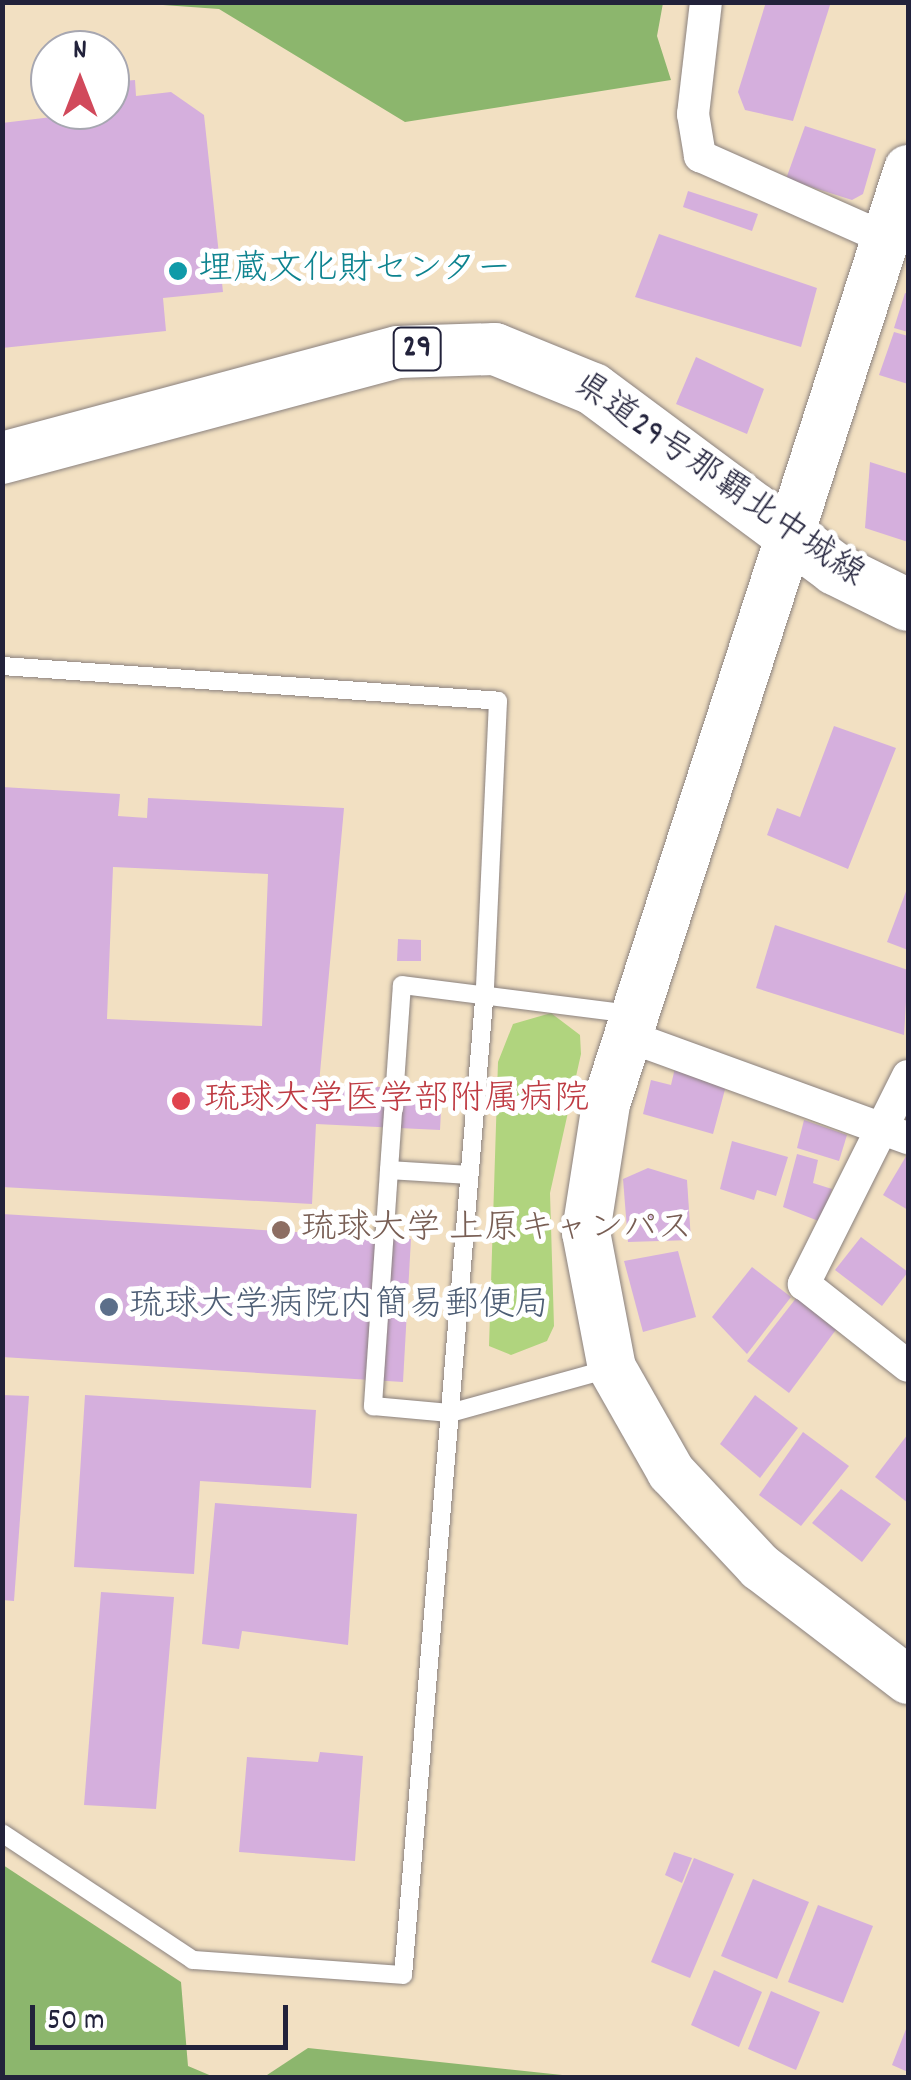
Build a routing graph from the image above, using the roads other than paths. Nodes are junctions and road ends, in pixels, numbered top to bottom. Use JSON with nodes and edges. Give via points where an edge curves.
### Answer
{"nodes":[{"id":1,"x":706,"y":2,"type":"edge"},
{"id":2,"x":908,"y":169,"type":"edge"},
{"id":3,"x":886,"y":239,"type":"junction"},
{"id":4,"x":2,"y":458,"type":"edge"},
{"id":5,"x":788,"y":536,"type":"junction"},
{"id":6,"x":908,"y":604,"type":"edge"},
{"id":7,"x":2,"y":666,"type":"edge"},
{"id":8,"x":485,"y":989,"type":"junction"},
{"id":9,"x":633,"y":1026,"type":"junction"},
{"id":10,"x":908,"y":1076,"type":"edge"},
{"id":11,"x":896,"y":1131,"type":"edge"},
{"id":12,"x":389,"y":1170,"type":"junction"},
{"id":13,"x":468,"y":1175,"type":"junction"},
{"id":14,"x":908,"y":1366,"type":"edge"},
{"id":15,"x":612,"y":1368,"type":"junction"},
{"id":16,"x":450,"y":1413,"type":"junction"},
{"id":17,"x":908,"y":1680,"type":"edge"},
{"id":18,"x":2,"y":1832,"type":"edge"}],
"edges":[{"from":1,"to":3,"type":"street","via":[[693,114],[700,156]]},
{"from":2,"to":3,"type":"street"},
{"from":3,"to":5,"type":"street"},
{"from":4,"to":5,"type":"main road","name":"県道29号那覇北中城線","number":"29","via":[[398,352],[495,349],[592,389]]},
{"from":5,"to":6,"type":"main road","name":"県道29号那覇北中城線","number":"29"},
{"from":5,"to":9,"type":"street"},
{"from":7,"to":8,"type":"lane","via":[[498,701]]},
{"from":8,"to":9,"type":"lane"},
{"from":8,"to":12,"type":"lane","via":[[402,985]]},
{"from":8,"to":13,"type":"lane"},
{"from":9,"to":11,"type":"street"},
{"from":9,"to":15,"type":"street","via":[[592,1164],[586,1232]]},
{"from":10,"to":11,"type":"street"},
{"from":11,"to":14,"type":"street","via":[[804,1284]]},
{"from":12,"to":13,"type":"lane"},
{"from":12,"to":16,"type":"lane","via":[[373,1406]]},
{"from":13,"to":16,"type":"lane"},
{"from":15,"to":16,"type":"lane"},
{"from":15,"to":17,"type":"street","via":[[637,1423],[717,1526]]},
{"from":16,"to":18,"type":"lane","via":[[403,1975],[194,1960]]}]}
